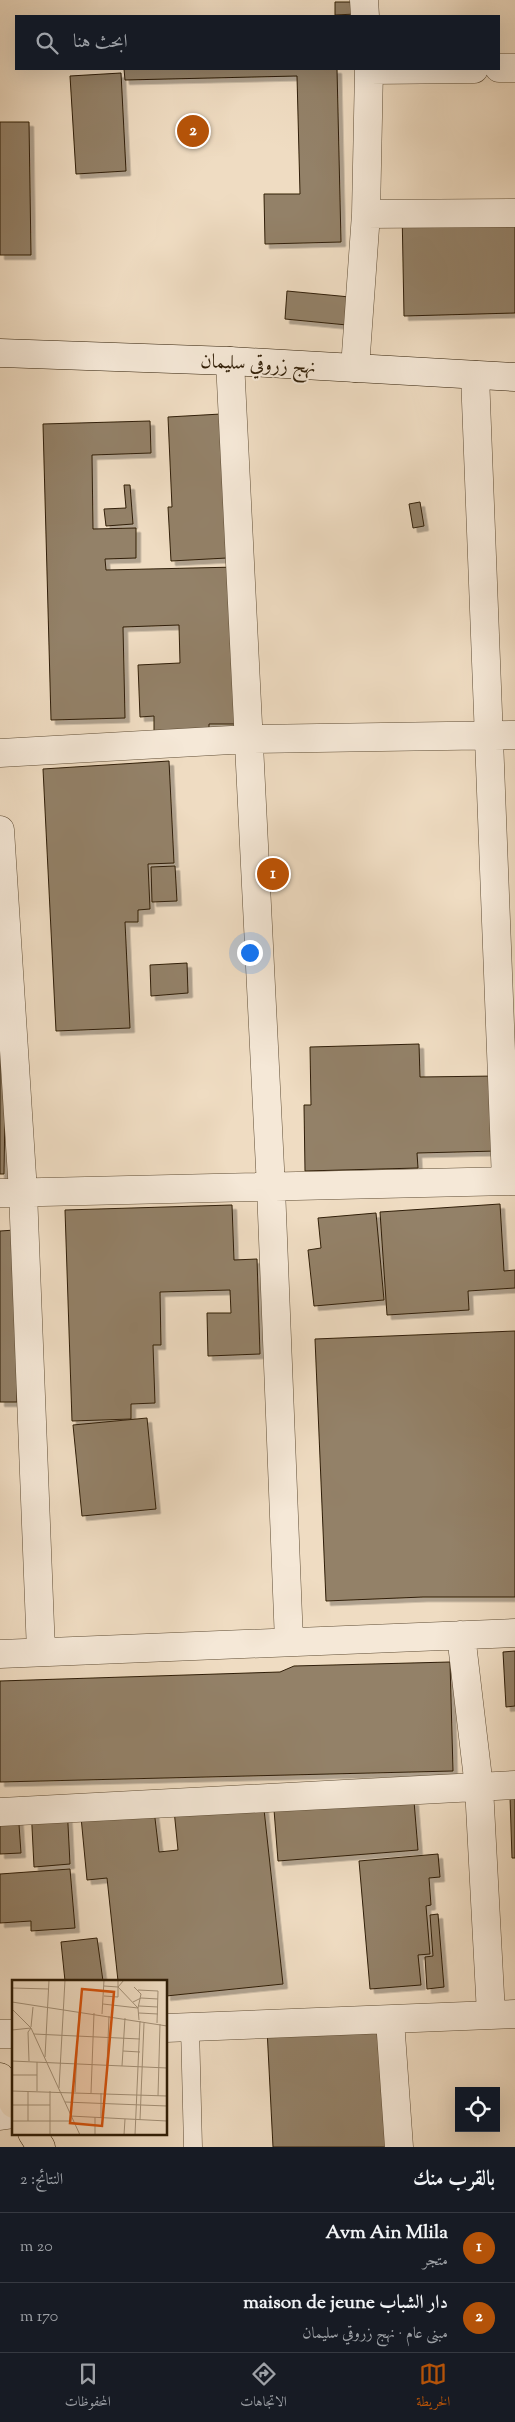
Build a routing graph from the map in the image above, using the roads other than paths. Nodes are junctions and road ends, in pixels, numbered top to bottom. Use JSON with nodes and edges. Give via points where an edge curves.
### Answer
{"nodes":[{"id":1,"x":364,"y":0,"type":"edge"},
{"id":2,"x":365,"y":15,"type":"edge"},
{"id":3,"x":500,"y":68,"type":"edge"},
{"id":4,"x":515,"y":68,"type":"edge"},
{"id":5,"x":369,"y":70,"type":"edge"},
{"id":6,"x":366,"y":214,"type":"junction"},
{"id":7,"x":515,"y":214,"type":"edge"},
{"id":8,"x":0,"y":353,"type":"edge"},
{"id":9,"x":230,"y":361,"type":"junction"},
{"id":10,"x":355,"y":368,"type":"junction"},
{"id":11,"x":475,"y":375,"type":"junction"},
{"id":12,"x":515,"y":377,"type":"edge"},
{"id":13,"x":502,"y":735,"type":"edge"},
{"id":14,"x":249,"y":739,"type":"junction"},
{"id":15,"x":0,"y":753,"type":"edge"},
{"id":16,"x":0,"y":830,"type":"edge"},
{"id":17,"x":511,"y":1181,"type":"edge"},
{"id":18,"x":271,"y":1188,"type":"junction"},
{"id":19,"x":11,"y":1193,"type":"edge"},
{"id":20,"x":515,"y":1633,"type":"edge"},
{"id":21,"x":461,"y":1635,"type":"junction"},
{"id":22,"x":289,"y":1642,"type":"junction"},
{"id":23,"x":41,"y":1652,"type":"junction"},
{"id":24,"x":0,"y":1654,"type":"edge"},
{"id":25,"x":515,"y":1785,"type":"edge"},
{"id":26,"x":479,"y":1787,"type":"junction"},
{"id":27,"x":0,"y":1812,"type":"edge"},
{"id":28,"x":503,"y":2014,"type":"edge"},
{"id":29,"x":390,"y":2020,"type":"junction"},
{"id":30,"x":178,"y":2028,"type":"edge"},
{"id":31,"x":0,"y":2077,"type":"edge"},
{"id":32,"x":12,"y":2100,"type":"edge"},
{"id":33,"x":33,"y":2134,"type":"edge"},
{"id":34,"x":41,"y":2147,"type":"edge"},
{"id":35,"x":193,"y":2147,"type":"edge"},
{"id":36,"x":399,"y":2147,"type":"edge"}],
"edges":[{"from":1,"to":2,"type":"street"},
{"from":3,"to":4,"type":"street"},
{"from":5,"to":6,"type":"street"},
{"from":6,"to":7,"type":"street"},
{"from":6,"to":10,"type":"street"},
{"from":8,"to":9,"type":"street","name":"نهج زروقي سليمان"},
{"from":9,"to":10,"type":"street","name":"نهج زروقي سليمان"},
{"from":9,"to":14,"type":"street"},
{"from":10,"to":11,"type":"street","name":"نهج زروقي سليمان"},
{"from":11,"to":12,"type":"street","name":"نهج زروقي سليمان"},
{"from":11,"to":13,"type":"street"},
{"from":13,"to":14,"type":"street"},
{"from":13,"to":17,"type":"street"},
{"from":14,"to":15,"type":"street"},
{"from":14,"to":18,"type":"street"},
{"from":16,"to":19,"type":"street"},
{"from":17,"to":18,"type":"street"},
{"from":18,"to":19,"type":"street"},
{"from":18,"to":22,"type":"street"},
{"from":19,"to":23,"type":"street"},
{"from":20,"to":21,"type":"street"},
{"from":21,"to":22,"type":"street"},
{"from":21,"to":26,"type":"street"},
{"from":22,"to":23,"type":"street"},
{"from":23,"to":24,"type":"street"},
{"from":25,"to":26,"type":"street"},
{"from":26,"to":27,"type":"street"},
{"from":26,"to":28,"type":"street"},
{"from":28,"to":29,"type":"street"},
{"from":29,"to":30,"type":"street"},
{"from":29,"to":36,"type":"street"},
{"from":30,"to":35,"type":"lane"},
{"from":31,"to":32,"type":"main road"},
{"from":33,"to":34,"type":"main road"}]}
